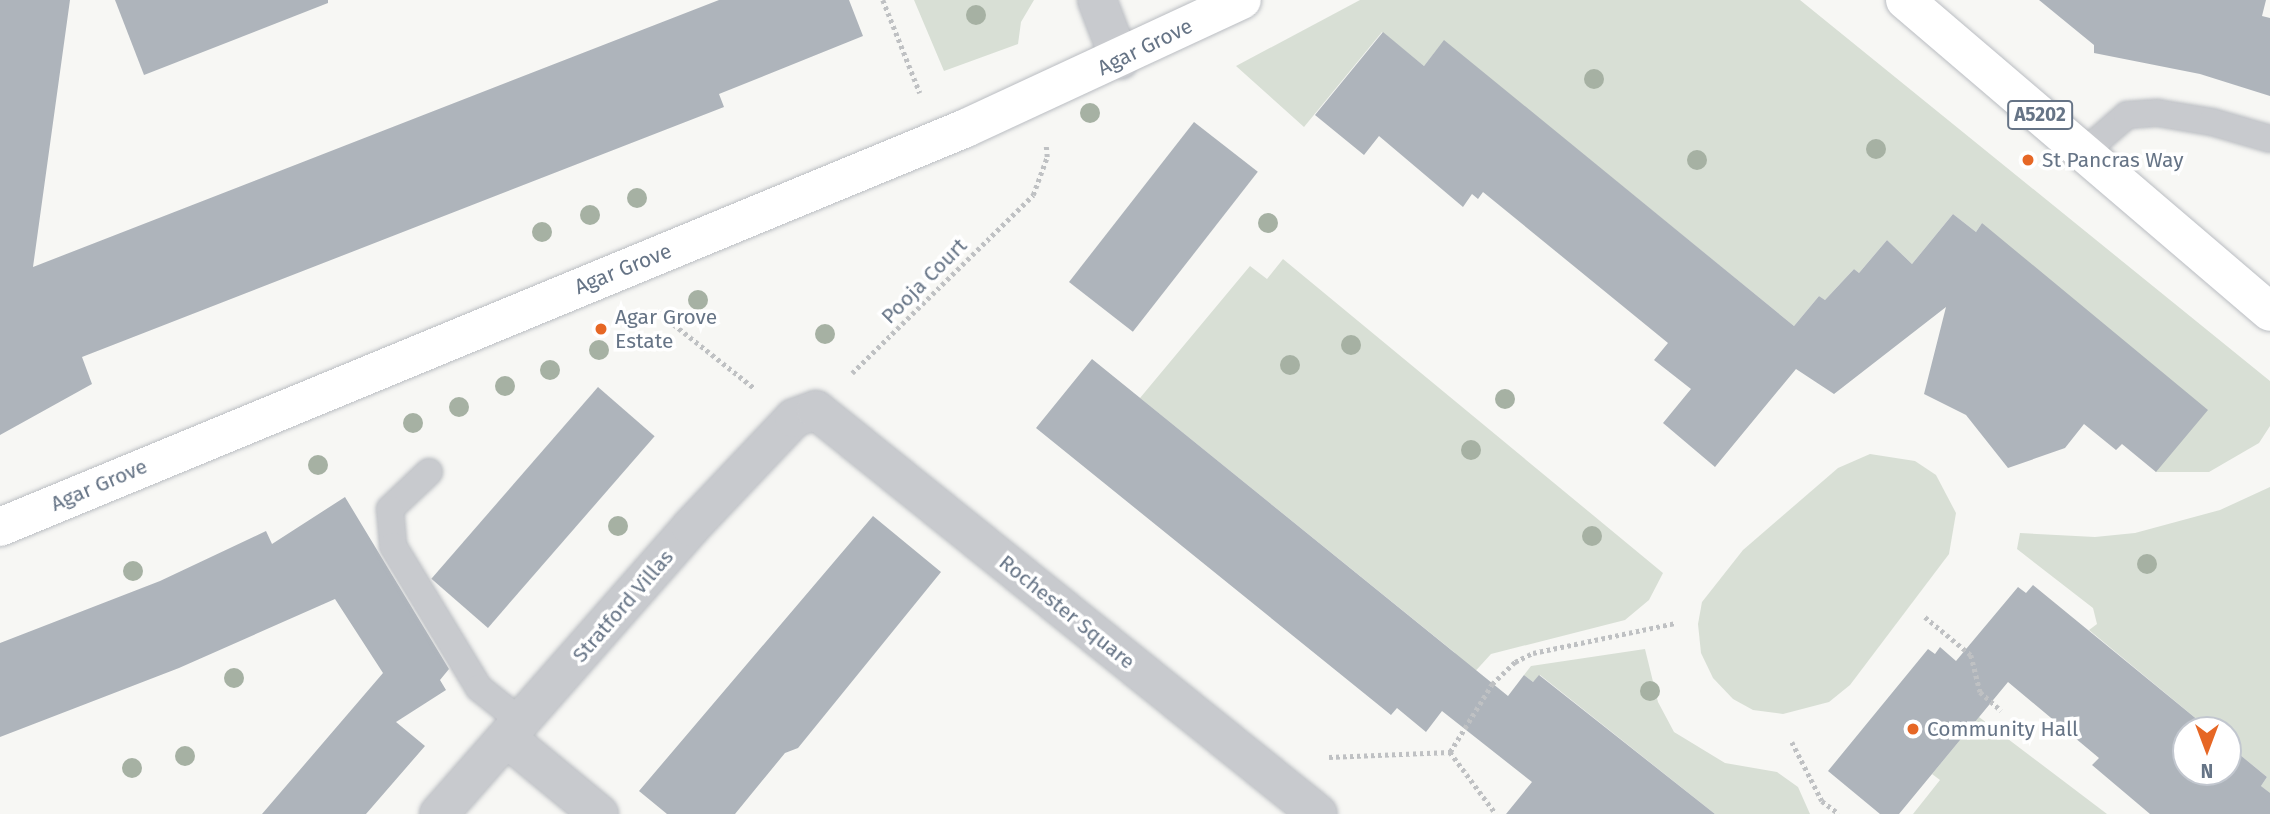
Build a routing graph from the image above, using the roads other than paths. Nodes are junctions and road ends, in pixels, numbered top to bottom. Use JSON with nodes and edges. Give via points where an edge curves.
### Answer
{"nodes":[{"id":1,"x":1097,"y":0,"type":"edge"},
{"id":2,"x":1242,"y":0,"type":"edge"},
{"id":3,"x":1905,"y":0,"type":"edge"},
{"id":4,"x":1120,"y":60,"type":"junction"},
{"id":5,"x":2270,"y":139,"type":"edge"},
{"id":6,"x":2083,"y":153,"type":"junction"},
{"id":7,"x":2270,"y":312,"type":"edge"},
{"id":8,"x":816,"y":410,"type":"joint"},
{"id":9,"x":429,"y":472,"type":"dead end"},
{"id":10,"x":0,"y":527,"type":"edge"},
{"id":11,"x":516,"y":731,"type":"junction"},
{"id":12,"x":439,"y":814,"type":"edge"},
{"id":13,"x":598,"y":814,"type":"edge"},
{"id":14,"x":1318,"y":814,"type":"edge"}],
"edges":[{"from":1,"to":4,"type":"street"},
{"from":2,"to":4,"type":"street","name":"Agar Grove"},
{"from":3,"to":6,"type":"street","number":"A5202"},
{"from":4,"to":10,"type":"street","name":"Agar Grove"},
{"from":5,"to":6,"type":"lane","via":[[2212,122],[2158,113],[2127,115]]},
{"from":6,"to":7,"type":"street","number":"A5202"},
{"from":8,"to":11,"type":"street","name":"Stratford Villas","via":[[794,418],[691,527]]},
{"from":8,"to":14,"type":"street","name":"Rochester Square"},
{"from":9,"to":11,"type":"lane","via":[[390,509],[393,546],[479,688]]},
{"from":11,"to":12,"type":"street","name":"Stratford Villas"},
{"from":11,"to":13,"type":"street"}]}
